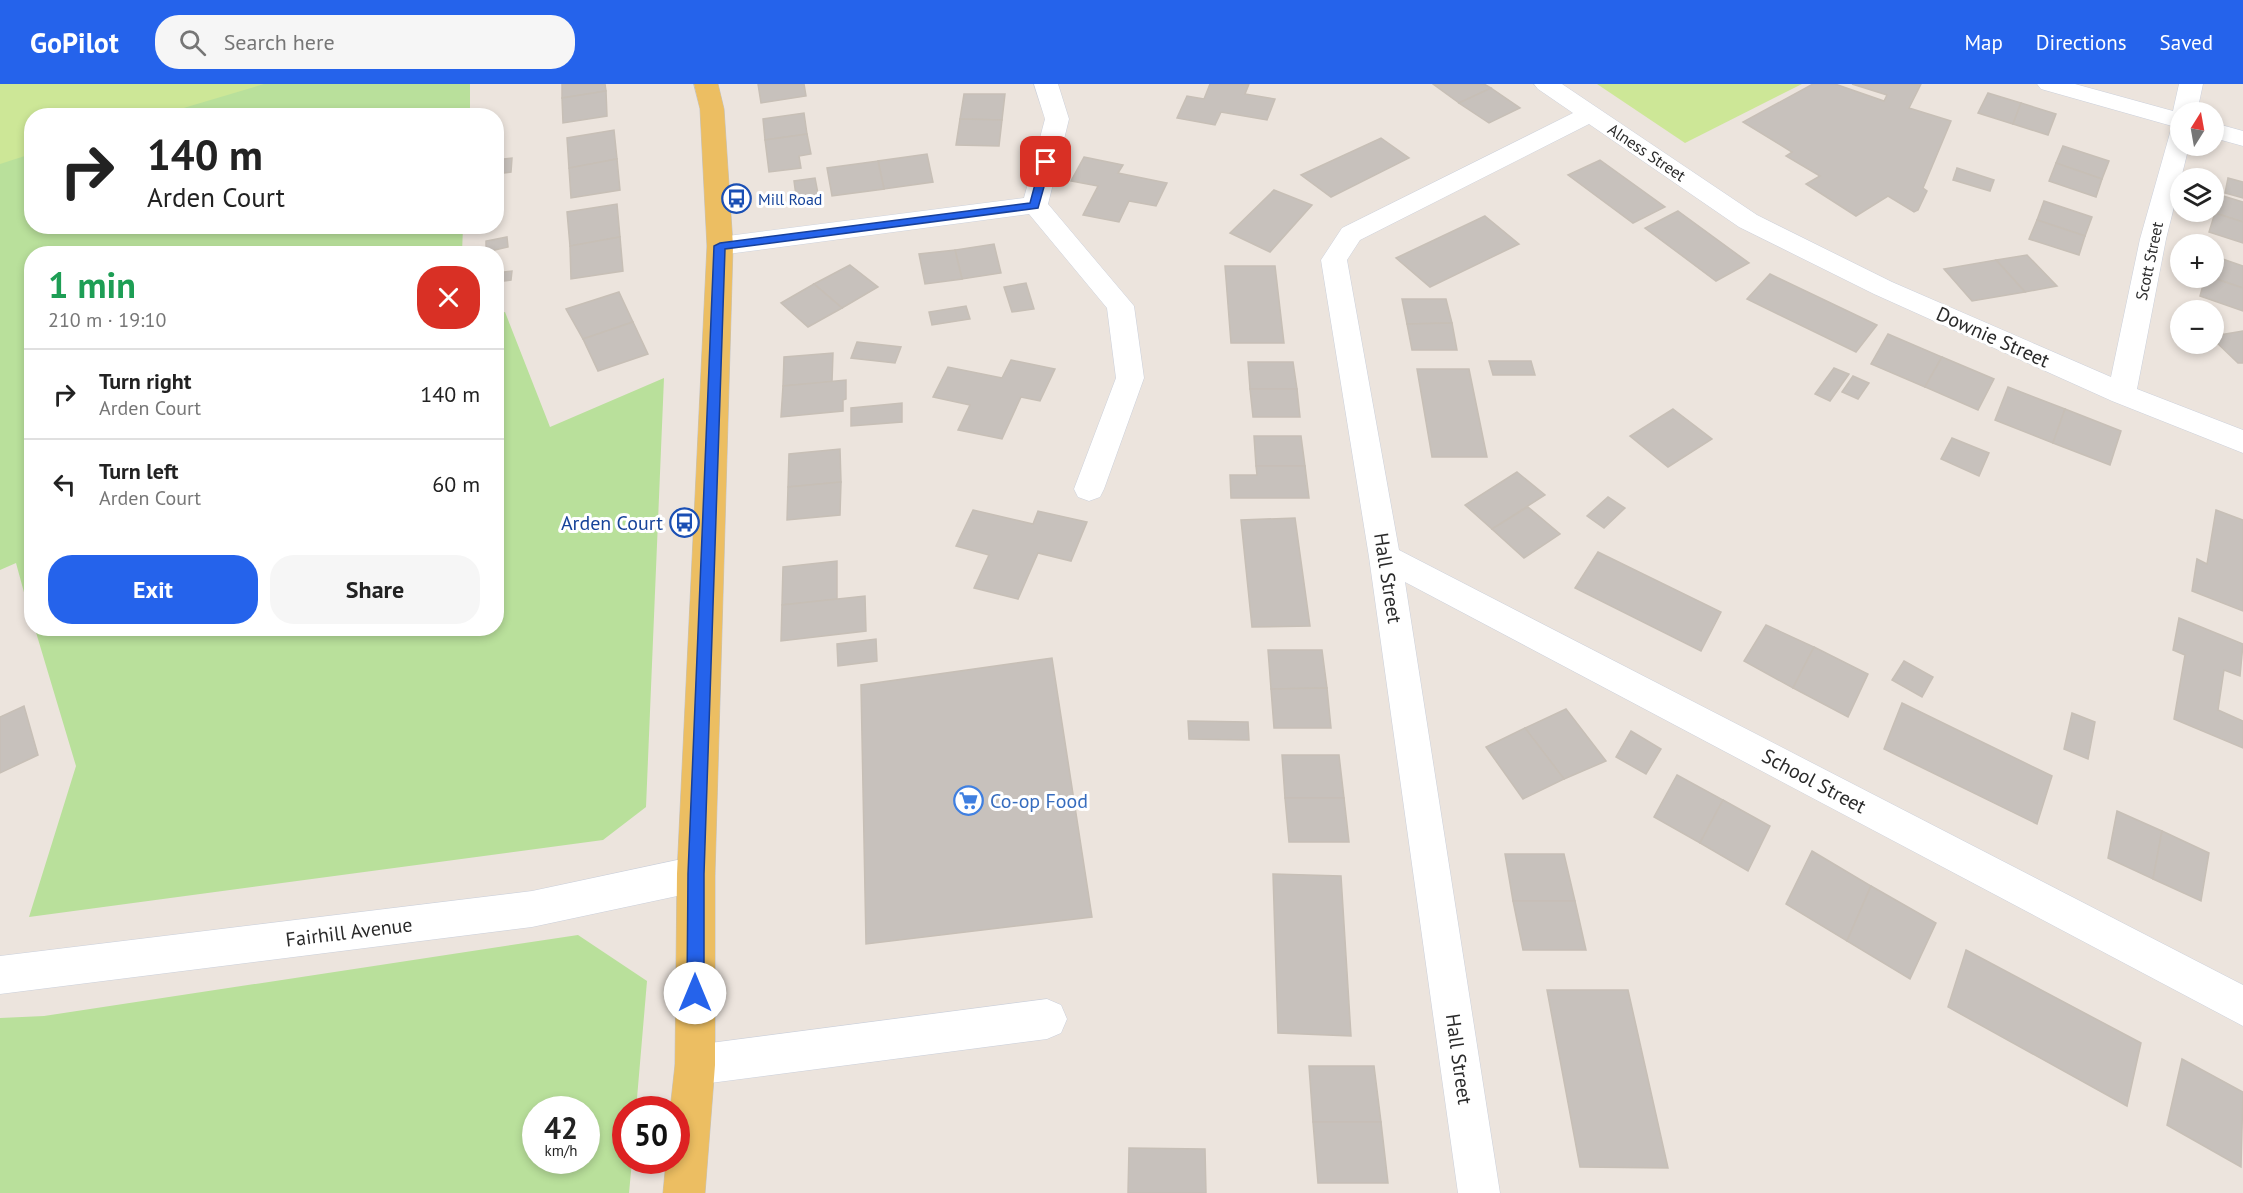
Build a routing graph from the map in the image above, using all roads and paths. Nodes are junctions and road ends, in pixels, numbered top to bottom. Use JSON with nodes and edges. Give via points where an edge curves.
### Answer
{"nodes":[{"id":1,"x":706,"y":84,"type":"edge"},
{"id":2,"x":1046,"y":84,"type":"edge"},
{"id":3,"x":1546,"y":84,"type":"edge"},
{"id":4,"x":2049,"y":84,"type":"edge"},
{"id":5,"x":2191,"y":84,"type":"edge"},
{"id":6,"x":2187,"y":102,"type":"edge"},
{"id":7,"x":1590,"y":114,"type":"junction"},
{"id":8,"x":2170,"y":118,"type":"edge"},
{"id":9,"x":2224,"y":133,"type":"edge"},
{"id":10,"x":2243,"y":139,"type":"edge"},
{"id":11,"x":2174,"y":156,"type":"edge"},
{"id":12,"x":1035,"y":206,"type":"junction"},
{"id":13,"x":1748,"y":221,"type":"joint"},
{"id":14,"x":720,"y":246,"type":"junction"},
{"id":15,"x":2122,"y":394,"type":"junction"},
{"id":16,"x":2243,"y":442,"type":"edge"},
{"id":17,"x":1089,"y":489,"type":"dead end"},
{"id":18,"x":1385,"y":557,"type":"junction"},
{"id":19,"x":696,"y":874,"type":"junction"},
{"id":20,"x":0,"y":975,"type":"edge"},
{"id":21,"x":2243,"y":1006,"type":"edge"},
{"id":22,"x":1047,"y":1019,"type":"dead end"},
{"id":23,"x":695,"y":1065,"type":"junction"},
{"id":24,"x":684,"y":1193,"type":"edge"},
{"id":25,"x":1479,"y":1193,"type":"edge"}],
"edges":[{"from":1,"to":14,"type":"main road","via":[[712,109]]},
{"from":2,"to":12,"type":"street","via":[[1057,119]]},
{"from":3,"to":7,"type":"street","name":"Alness Street"},
{"from":4,"to":8,"type":"street"},
{"from":5,"to":6,"type":"street"},
{"from":7,"to":13,"type":"street","name":"Alness Street"},
{"from":7,"to":18,"type":"street","name":"Hall Street","via":[[1351,234],[1334,260]]},
{"from":9,"to":10,"type":"street"},
{"from":11,"to":15,"type":"street","name":"Scott Street","via":[[2153,239]]},
{"from":12,"to":14,"type":"street"},
{"from":12,"to":17,"type":"street","via":[[1120,306],[1130,378]]},
{"from":13,"to":15,"type":"street","name":"Downie Street","via":[[1883,288]]},
{"from":14,"to":19,"type":"main road"},
{"from":15,"to":16,"type":"street","name":"Downie Street"},
{"from":18,"to":21,"type":"street","name":"School Street"},
{"from":18,"to":25,"type":"street","name":"Hall Street"},
{"from":19,"to":20,"type":"street","name":"Fairhill Avenue","via":[[532,909]]},
{"from":19,"to":23,"type":"main road"},
{"from":22,"to":23,"type":"street"},
{"from":23,"to":24,"type":"main road"}]}
